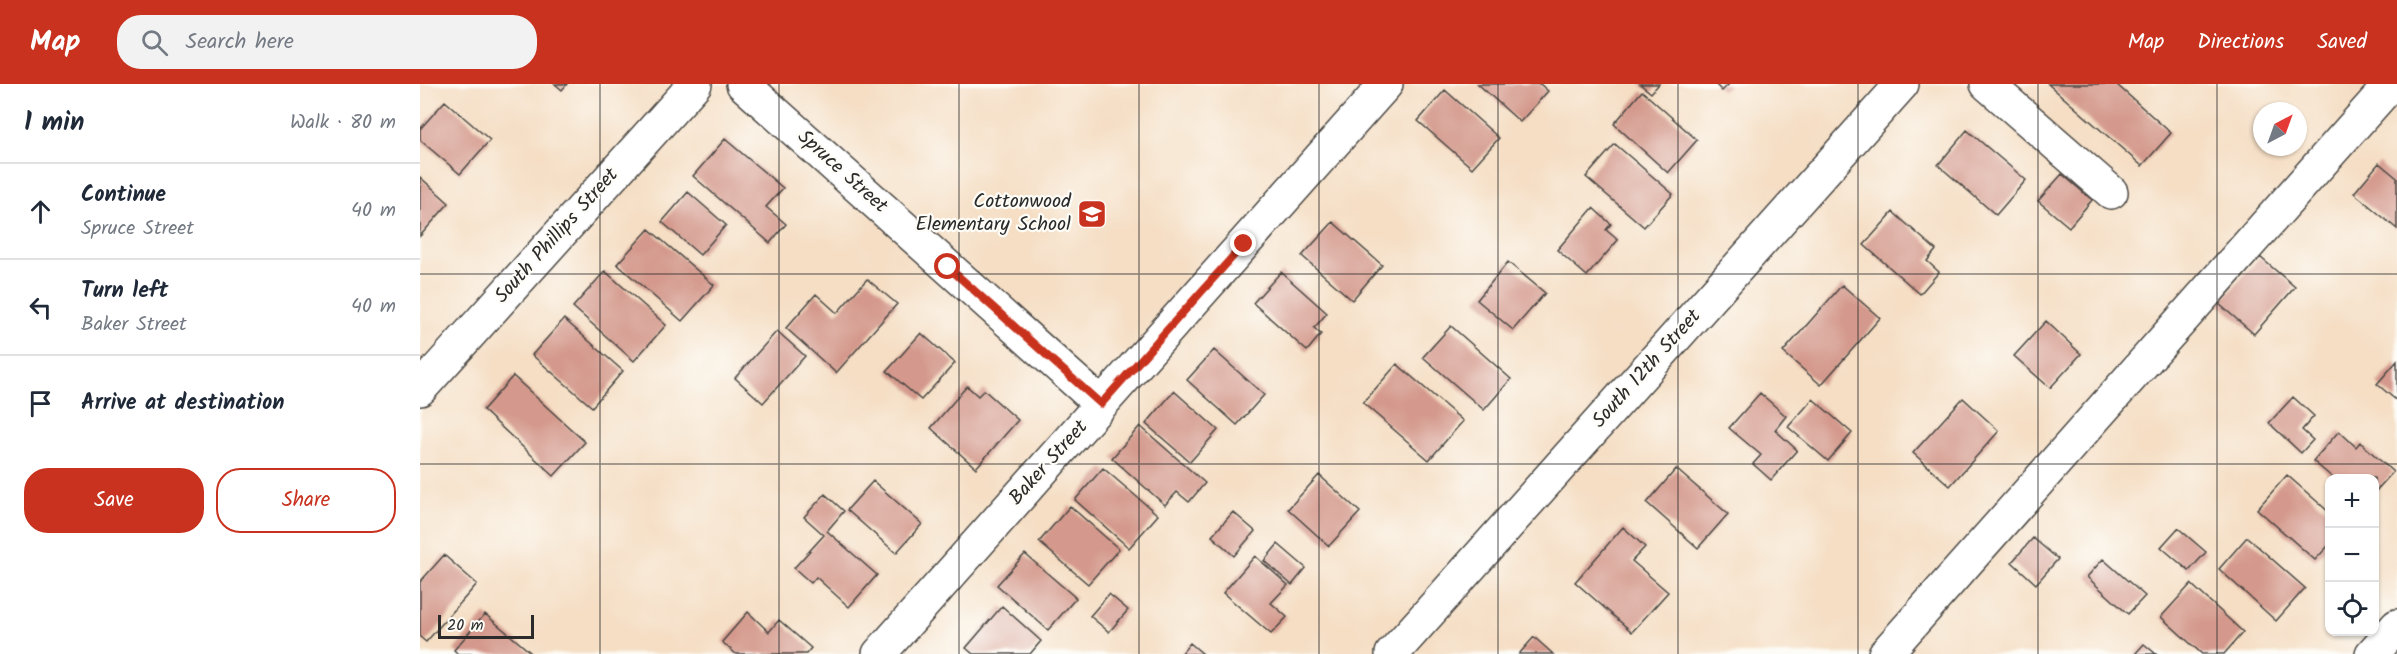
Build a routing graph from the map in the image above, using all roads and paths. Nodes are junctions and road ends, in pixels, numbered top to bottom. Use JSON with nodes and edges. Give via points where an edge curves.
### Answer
{"nodes":[{"id":1,"x":695,"y":84,"type":"edge"},
{"id":2,"x":743,"y":84,"type":"edge"},
{"id":3,"x":1386,"y":84,"type":"edge"},
{"id":4,"x":1902,"y":84,"type":"edge"},
{"id":5,"x":1987,"y":84,"type":"edge"},
{"id":6,"x":2391,"y":84,"type":"edge"},
{"id":7,"x":2111,"y":192,"type":"dead end"},
{"id":8,"x":420,"y":388,"type":"edge"},
{"id":9,"x":1101,"y":404,"type":"junction"},
{"id":10,"x":2397,"y":626,"type":"edge"},
{"id":11,"x":879,"y":654,"type":"edge"},
{"id":12,"x":1392,"y":654,"type":"edge"},
{"id":13,"x":1885,"y":654,"type":"edge"},
{"id":14,"x":2372,"y":654,"type":"edge"}],
"edges":[{"from":1,"to":8,"type":"street","name":"South Phillips Street"},
{"from":2,"to":9,"type":"street","name":"Spruce Street"},
{"from":3,"to":9,"type":"street","name":"Baker Street"},
{"from":4,"to":12,"type":"street","name":"South 12th Street"},
{"from":5,"to":7,"type":"street"},
{"from":6,"to":13,"type":"street"},
{"from":9,"to":11,"type":"street","name":"Baker Street"},
{"from":10,"to":14,"type":"street"}]}
